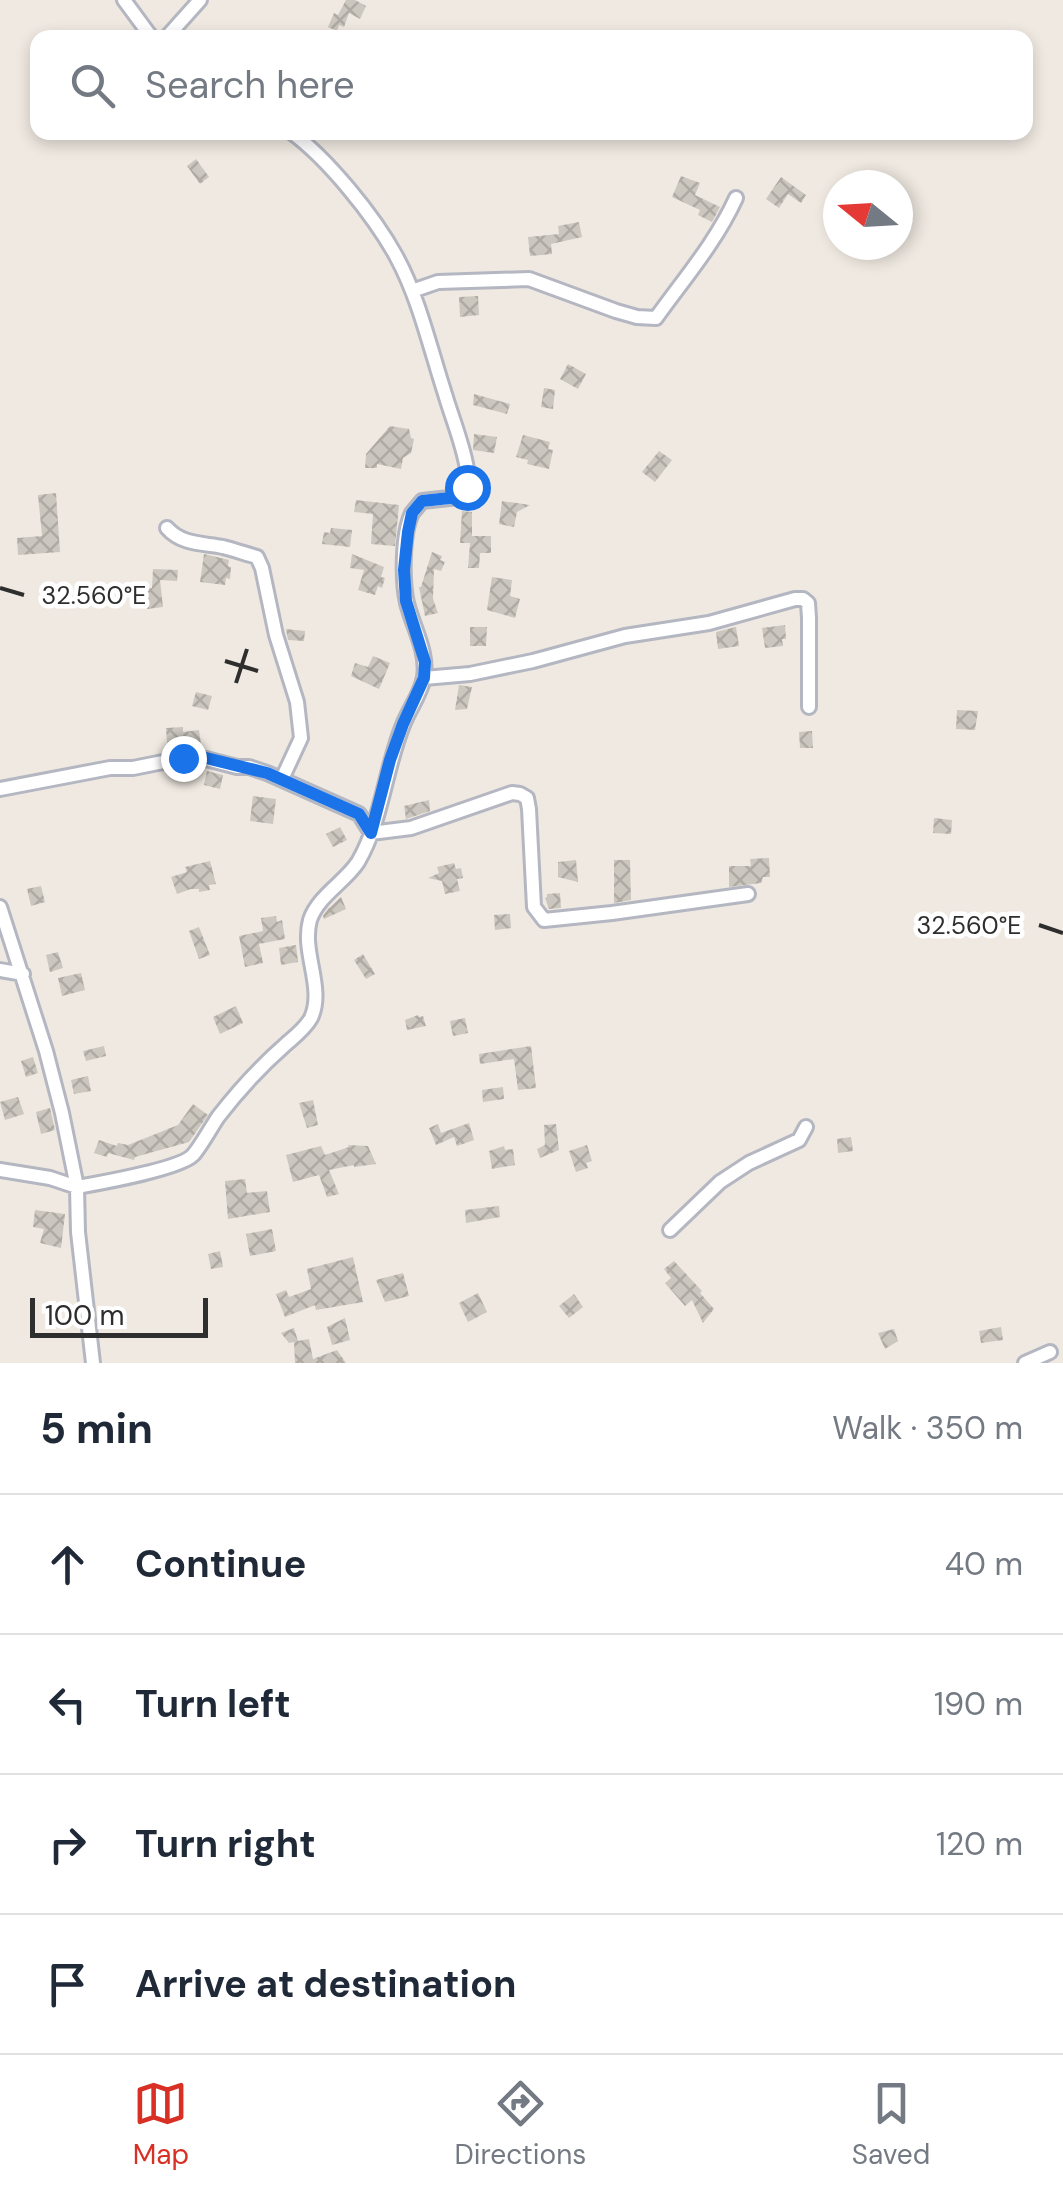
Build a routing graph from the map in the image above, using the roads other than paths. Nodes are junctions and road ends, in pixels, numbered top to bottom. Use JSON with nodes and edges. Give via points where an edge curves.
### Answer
{"nodes":[{"id":1,"x":124,"y":0,"type":"edge"},
{"id":2,"x":200,"y":0,"type":"edge"},
{"id":3,"x":146,"y":30,"type":"edge"},
{"id":4,"x":173,"y":30,"type":"edge"},
{"id":5,"x":302,"y":140,"type":"edge"},
{"id":6,"x":736,"y":198,"type":"dead end"},
{"id":7,"x":412,"y":291,"type":"junction"},
{"id":8,"x":168,"y":528,"type":"dead end"},
{"id":9,"x":424,"y":678,"type":"junction"},
{"id":10,"x":809,"y":707,"type":"dead end"},
{"id":11,"x":282,"y":779,"type":"junction"},
{"id":12,"x":0,"y":790,"type":"edge"},
{"id":13,"x":371,"y":833,"type":"junction"},
{"id":14,"x":748,"y":894,"type":"dead end"},
{"id":15,"x":0,"y":907,"type":"edge"},
{"id":16,"x":0,"y":970,"type":"edge"},
{"id":17,"x":23,"y":974,"type":"junction"},
{"id":18,"x":806,"y":1127,"type":"dead end"},
{"id":19,"x":0,"y":1170,"type":"edge"},
{"id":20,"x":77,"y":1187,"type":"junction"},
{"id":21,"x":670,"y":1230,"type":"dead end"},
{"id":22,"x":1050,"y":1352,"type":"dead end"},
{"id":23,"x":94,"y":1363,"type":"edge"},
{"id":24,"x":1025,"y":1363,"type":"edge"}],
"edges":[{"from":1,"to":3,"type":"street"},
{"from":2,"to":4,"type":"street"},
{"from":5,"to":7,"type":"street","via":[[366,212]]},
{"from":6,"to":7,"type":"street","via":[[656,318],[616,311],[529,278],[438,282]]},
{"from":7,"to":9,"type":"street","via":[[467,487],[459,497],[422,501],[412,513],[406,601]]},
{"from":8,"to":11,"type":"street","via":[[188,542],[256,558],[262,568],[301,738]]},
{"from":9,"to":10,"type":"street","via":[[493,670],[803,599]]},
{"from":9,"to":13,"type":"street","via":[[390,760]]},
{"from":11,"to":12,"type":"street","via":[[183,758]]},
{"from":11,"to":13,"type":"street","via":[[359,814]]},
{"from":13,"to":14,"type":"street","via":[[411,828],[520,794],[527,798],[534,906],[544,920]]},
{"from":13,"to":20,"type":"street","via":[[356,864],[310,919],[315,1000],[300,1033],[238,1090],[193,1156]]},
{"from":15,"to":17,"type":"street"},
{"from":16,"to":17,"type":"street"},
{"from":17,"to":20,"type":"street"},
{"from":18,"to":21,"type":"street","via":[[799,1140],[720,1182]]},
{"from":19,"to":20,"type":"street"},
{"from":20,"to":23,"type":"street"},
{"from":22,"to":24,"type":"street"}]}
